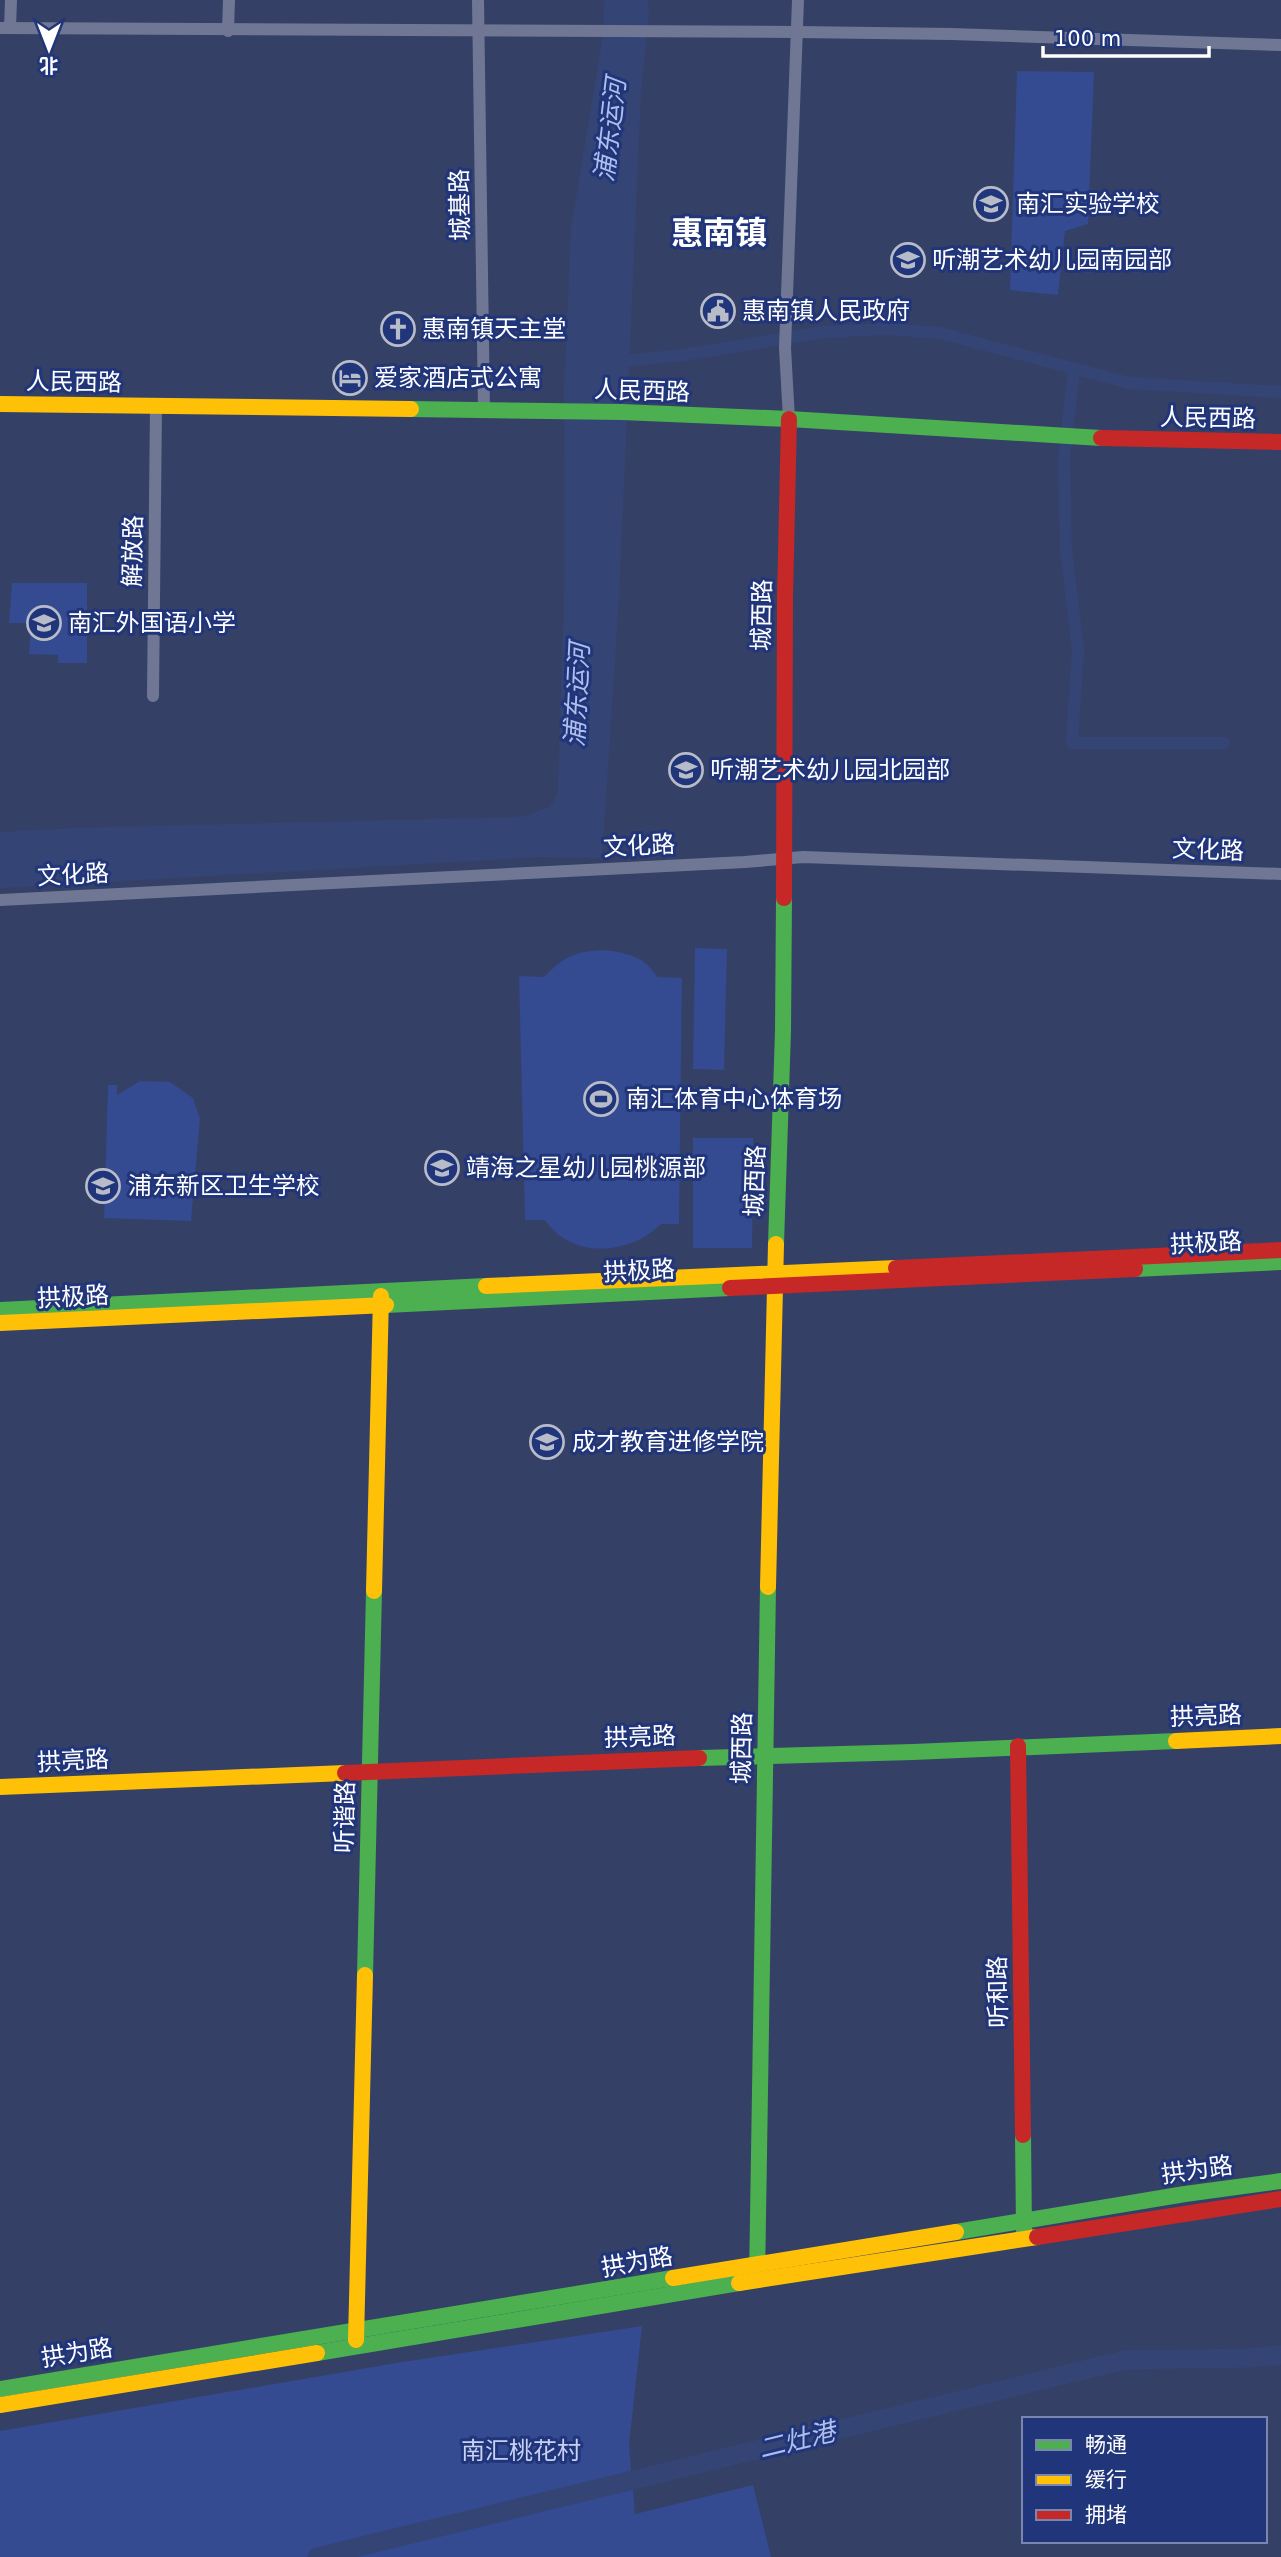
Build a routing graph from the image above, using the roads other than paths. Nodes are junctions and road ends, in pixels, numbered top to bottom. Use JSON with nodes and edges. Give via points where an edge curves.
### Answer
{"nodes":[{"id":1,"x":11,"y":0,"type":"edge"},
{"id":2,"x":229,"y":0,"type":"edge"},
{"id":3,"x":478,"y":0,"type":"edge"},
{"id":4,"x":798,"y":0,"type":"edge"},
{"id":5,"x":5,"y":28,"type":"edge"},
{"id":6,"x":478,"y":30,"type":"junction"},
{"id":7,"x":228,"y":31,"type":"junction"},
{"id":8,"x":797,"y":32,"type":"junction"},
{"id":9,"x":1281,"y":45,"type":"edge"},
{"id":10,"x":0,"y":404,"type":"edge"},
{"id":11,"x":156,"y":406,"type":"junction"},
{"id":12,"x":484,"y":410,"type":"junction"},
{"id":13,"x":789,"y":419,"type":"junction"},
{"id":14,"x":1281,"y":442,"type":"edge"},
{"id":15,"x":153,"y":696,"type":"dead end"},
{"id":16,"x":783,"y":858,"type":"junction"},
{"id":17,"x":1281,"y":873,"type":"edge"},
{"id":18,"x":0,"y":900,"type":"edge"},
{"id":19,"x":1281,"y":1250,"type":"edge"},
{"id":20,"x":1281,"y":1262,"type":"edge"},
{"id":21,"x":774,"y":1280,"type":"junction"},
{"id":22,"x":381,"y":1298,"type":"junction"},
{"id":23,"x":0,"y":1310,"type":"edge"},
{"id":24,"x":0,"y":1323,"type":"edge"},
{"id":25,"x":1281,"y":1736,"type":"edge"},
{"id":26,"x":1018,"y":1746,"type":"junction"},
{"id":27,"x":764,"y":1755,"type":"junction"},
{"id":28,"x":369,"y":1771,"type":"junction"},
{"id":29,"x":0,"y":1787,"type":"edge"},
{"id":30,"x":1281,"y":2181,"type":"edge"},
{"id":31,"x":1281,"y":2199,"type":"edge"},
{"id":32,"x":1023,"y":2230,"type":"junction"},
{"id":33,"x":757,"y":2272,"type":"junction"},
{"id":34,"x":356,"y":2338,"type":"junction"},
{"id":35,"x":0,"y":2389,"type":"edge"},
{"id":36,"x":0,"y":2405,"type":"edge"}],
"edges":[{"from":1,"to":5,"type":"street"},
{"from":2,"to":7,"type":"street"},
{"from":3,"to":6,"type":"street","name":"城基路"},
{"from":4,"to":8,"type":"street","name":"城西路"},
{"from":5,"to":7,"type":"street"},
{"from":6,"to":7,"type":"street"},
{"from":6,"to":8,"type":"street"},
{"from":6,"to":12,"type":"street","name":"城基路"},
{"from":8,"to":9,"type":"street"},
{"from":8,"to":13,"type":"street","name":"城西路","via":[[785,348]]},
{"from":10,"to":11,"type":"street","name":"人民西路"},
{"from":11,"to":12,"type":"street","name":"人民西路"},
{"from":11,"to":15,"type":"street","name":"解放路"},
{"from":12,"to":13,"type":"street","name":"人民西路"},
{"from":13,"to":14,"type":"street","name":"人民西路","via":[[1105,438]]},
{"from":13,"to":16,"type":"street","name":"城西路"},
{"from":16,"to":17,"type":"street","name":"文化路"},
{"from":16,"to":18,"type":"street","name":"文化路"},
{"from":16,"to":21,"type":"street","name":"城西路","via":[[783,1031]]},
{"from":19,"to":21,"type":"street","name":"拱极路"},
{"from":20,"to":21,"type":"street","name":"拱极路"},
{"from":21,"to":22,"type":"street","name":"拱极路"},
{"from":21,"to":27,"type":"street","name":"城西路"},
{"from":22,"to":23,"type":"street","name":"拱极路"},
{"from":22,"to":24,"type":"street","name":"拱极路"},
{"from":22,"to":28,"type":"street","name":"听谐路"},
{"from":25,"to":26,"type":"street","name":"拱亮路"},
{"from":26,"to":27,"type":"street","name":"拱亮路"},
{"from":26,"to":32,"type":"street","name":"听和路"},
{"from":27,"to":28,"type":"street","name":"拱亮路"},
{"from":27,"to":33,"type":"street","name":"城西路"},
{"from":28,"to":29,"type":"street","name":"拱亮路"},
{"from":28,"to":34,"type":"street","name":"听谐路"},
{"from":30,"to":32,"type":"street","name":"拱为路","via":[[1185,2194]]},
{"from":31,"to":32,"type":"street","name":"拱为路"},
{"from":32,"to":33,"type":"street","name":"拱为路"},
{"from":33,"to":34,"type":"street","name":"拱为路"},
{"from":34,"to":35,"type":"street","name":"拱为路"},
{"from":34,"to":36,"type":"street","name":"拱为路"}]}
